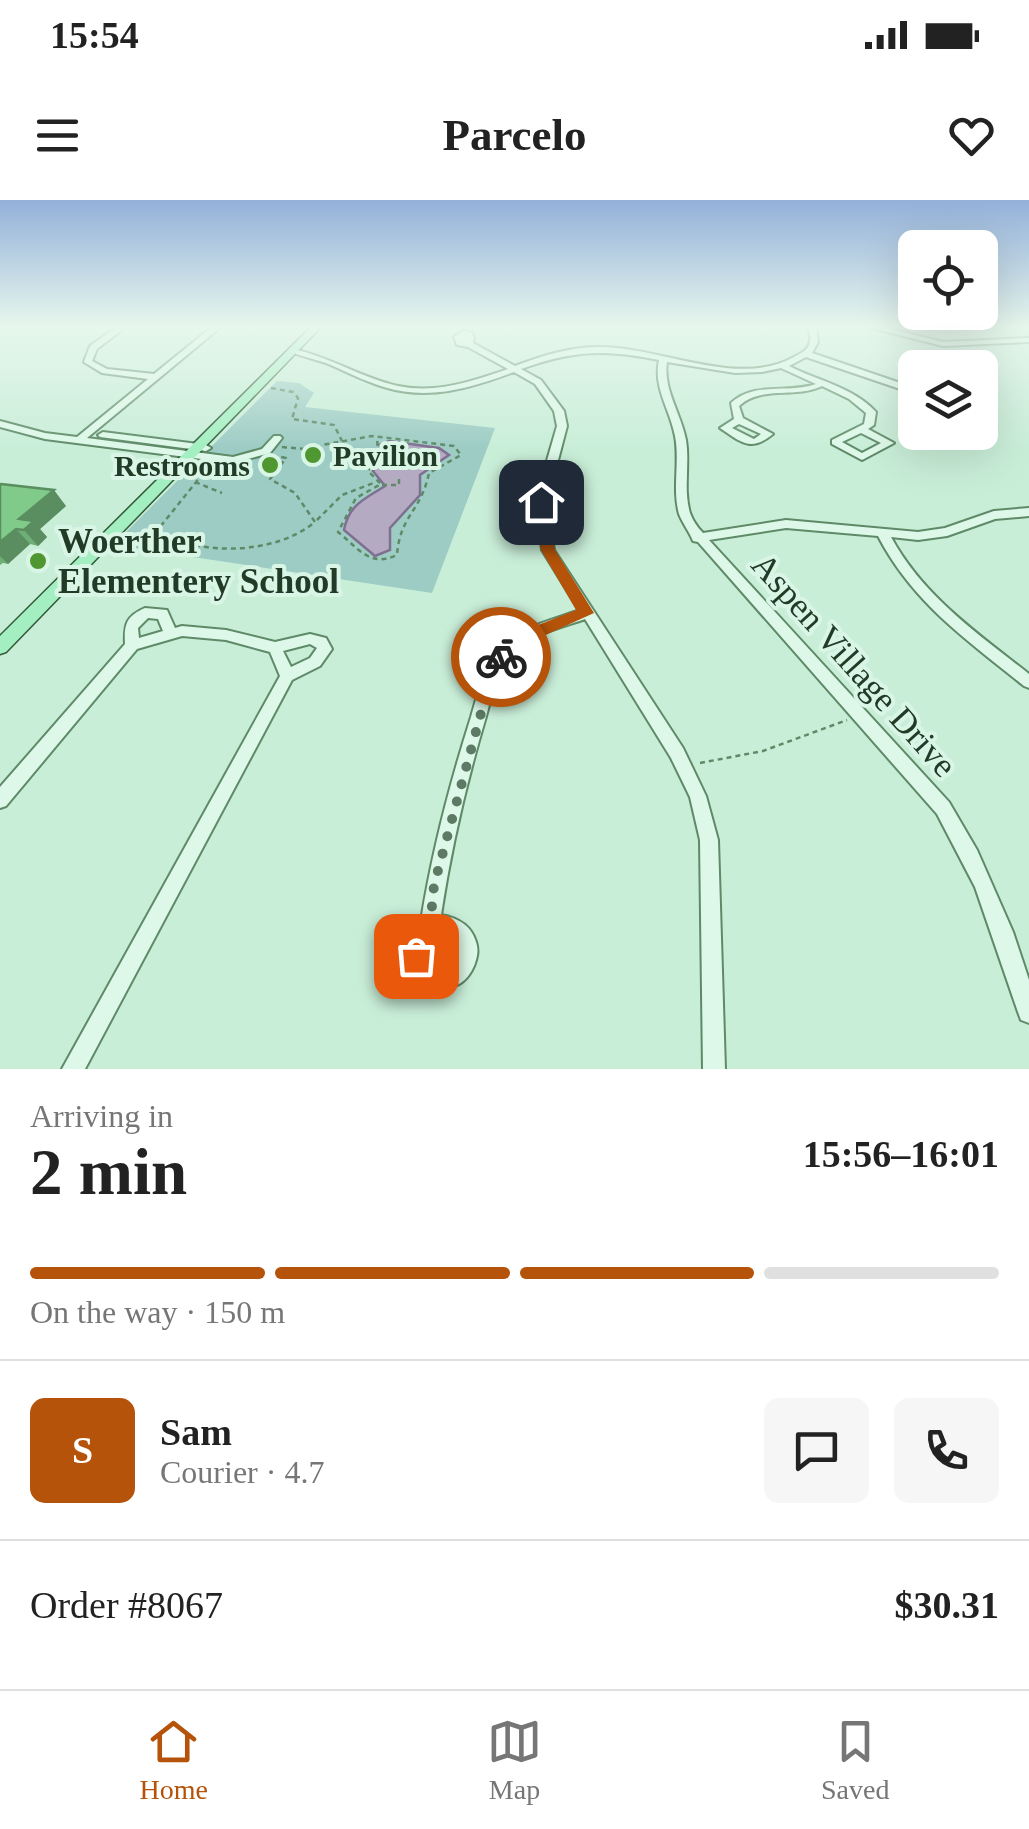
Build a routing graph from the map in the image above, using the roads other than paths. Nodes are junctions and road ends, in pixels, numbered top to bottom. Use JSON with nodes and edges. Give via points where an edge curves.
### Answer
{"nodes":[{"id":1,"x":97,"y":367,"type":"edge"},
{"id":2,"x":168,"y":367,"type":"edge"},
{"id":3,"x":278,"y":367,"type":"edge"},
{"id":4,"x":343,"y":367,"type":"edge"},
{"id":5,"x":511,"y":367,"type":"edge"},
{"id":6,"x":525,"y":367,"type":"edge"},
{"id":7,"x":662,"y":367,"type":"edge"},
{"id":8,"x":719,"y":367,"type":"edge"},
{"id":9,"x":747,"y":367,"type":"edge"},
{"id":10,"x":784,"y":367,"type":"edge"},
{"id":11,"x":842,"y":367,"type":"edge"},
{"id":12,"x":517,"y":370,"type":"junction"},
{"id":13,"x":155,"y":377,"type":"junction"},
{"id":14,"x":818,"y":386,"type":"junction"},
{"id":15,"x":898,"y":386,"type":"edge"},
{"id":16,"x":739,"y":420,"type":"dead end"},
{"id":17,"x":0,"y":424,"type":"edge"},
{"id":18,"x":862,"y":430,"type":"dead end"},
{"id":19,"x":83,"y":437,"type":"junction"},
{"id":20,"x":277,"y":438,"type":"road end"},
{"id":21,"x":194,"y":451,"type":"junction"},
{"id":22,"x":1029,"y":512,"type":"edge"},
{"id":23,"x":884,"y":534,"type":"junction"},
{"id":24,"x":697,"y":538,"type":"junction"},
{"id":25,"x":586,"y":613,"type":"junction"},
{"id":26,"x":170,"y":631,"type":"junction"},
{"id":27,"x":132,"y":645,"type":"junction"},
{"id":28,"x":0,"y":647,"type":"edge"},
{"id":29,"x":276,"y":648,"type":"junction"},
{"id":30,"x":287,"y":676,"type":"junction"},
{"id":31,"x":1029,"y":682,"type":"edge"},
{"id":32,"x":0,"y":800,"type":"edge"},
{"id":33,"x":430,"y":926,"type":"dead end"},
{"id":34,"x":1029,"y":1012,"type":"edge"},
{"id":35,"x":73,"y":1069,"type":"edge"},
{"id":36,"x":714,"y":1069,"type":"edge"}],
"edges":[{"from":1,"to":13,"type":"street"},
{"from":2,"to":13,"type":"street"},
{"from":3,"to":21,"type":"main road"},
{"from":4,"to":12,"type":"street","via":[[409,390],[473,387]]},
{"from":5,"to":12,"type":"street"},
{"from":6,"to":12,"type":"street"},
{"from":7,"to":24,"type":"street","name":"Aspen Village Drive","via":[[660,379],[682,442],[683,510]]},
{"from":8,"to":9,"type":"street"},
{"from":10,"to":14,"type":"street"},
{"from":11,"to":15,"type":"street"},
{"from":12,"to":25,"type":"street","via":[[544,388],[561,418],[540,515],[553,561]]},
{"from":13,"to":19,"type":"street"},
{"from":14,"to":16,"type":"street","via":[[744,396],[734,406]]},
{"from":14,"to":18,"type":"street","via":[[866,407],[872,418]]},
{"from":17,"to":19,"type":"street"},
{"from":19,"to":21,"type":"street"},
{"from":20,"to":21,"type":"street","via":[[240,460]]},
{"from":21,"to":28,"type":"main road"},
{"from":22,"to":23,"type":"street","via":[[987,517],[948,532]]},
{"from":23,"to":24,"type":"street","via":[[786,524]]},
{"from":23,"to":31,"type":"street","via":[[918,592]]},
{"from":24,"to":34,"type":"street","name":"Aspen Village Drive","via":[[943,808],[990,895]]},
{"from":25,"to":33,"type":"street","via":[[524,637],[495,665],[434,885]]},
{"from":25,"to":36,"type":"street","via":[[677,752],[698,796],[708,840]]},
{"from":26,"to":27,"type":"street"},
{"from":26,"to":27,"type":"street","via":[[162,614],[146,613],[131,626]]},
{"from":26,"to":29,"type":"street"},
{"from":27,"to":32,"type":"street"},
{"from":29,"to":30,"type":"street"},
{"from":29,"to":30,"type":"street","via":[[310,639],[324,645],[320,658]]},
{"from":30,"to":35,"type":"street"}]}
